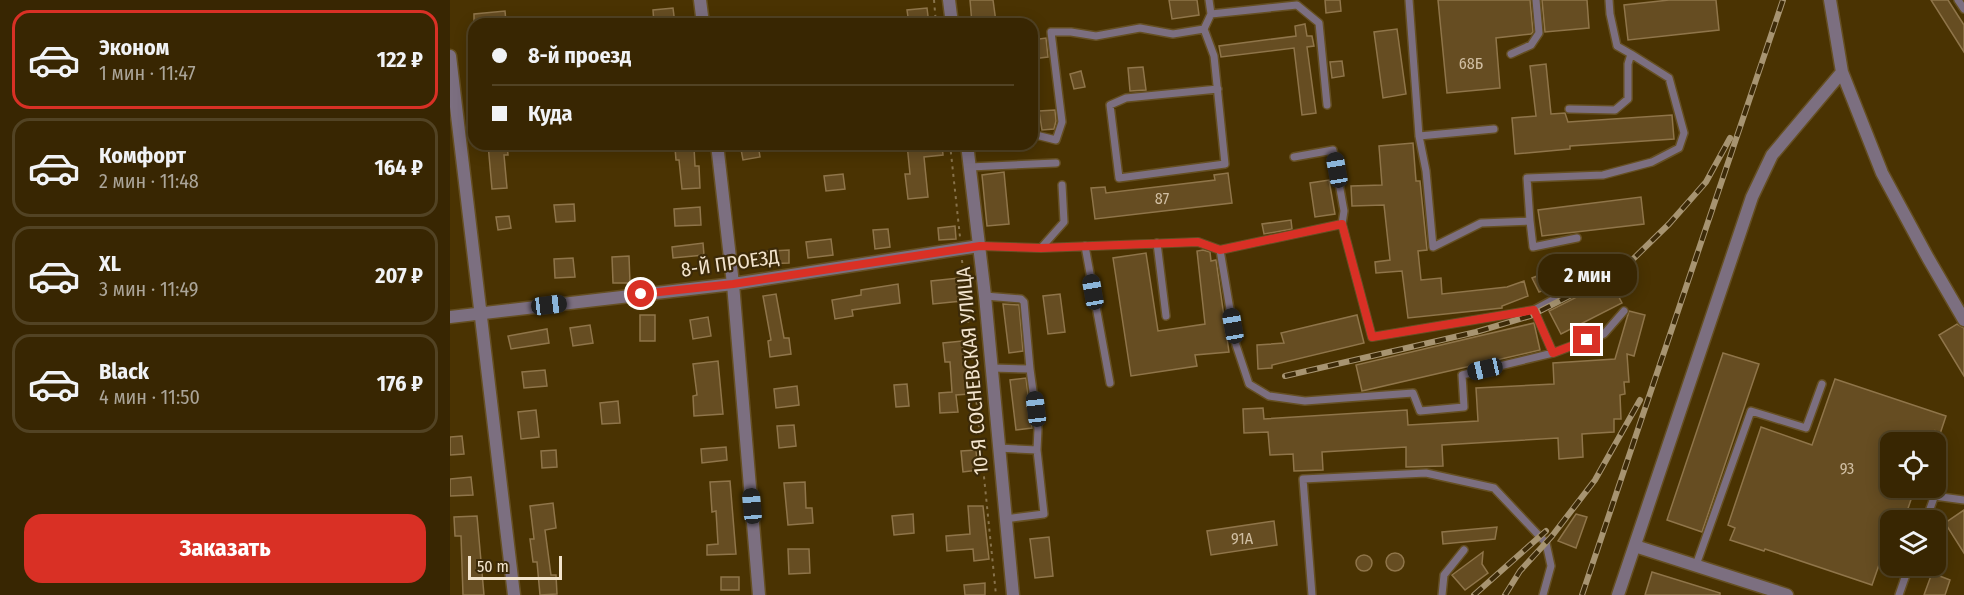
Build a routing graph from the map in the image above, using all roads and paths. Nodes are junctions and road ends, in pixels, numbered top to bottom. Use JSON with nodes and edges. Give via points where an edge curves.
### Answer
{"nodes":[{"id":1,"x":700,"y":0,"type":"edge"},
{"id":2,"x":934,"y":0,"type":"edge"},
{"id":3,"x":949,"y":0,"type":"edge"},
{"id":4,"x":1209,"y":0,"type":"edge"},
{"id":5,"x":1409,"y":0,"type":"edge"},
{"id":6,"x":1536,"y":0,"type":"edge"},
{"id":7,"x":1609,"y":0,"type":"edge"},
{"id":8,"x":1830,"y":0,"type":"edge"},
{"id":9,"x":1958,"y":0,"type":"edge"},
{"id":10,"x":1964,"y":9,"type":"edge"},
{"id":11,"x":1211,"y":14,"type":"junction"},
{"id":12,"x":702,"y":18,"type":"edge"},
{"id":13,"x":936,"y":18,"type":"edge"},
{"id":14,"x":951,"y":18,"type":"edge"},
{"id":15,"x":1204,"y":28,"type":"junction"},
{"id":16,"x":1510,"y":54,"type":"dead end"},
{"id":17,"x":1631,"y":54,"type":"junction"},
{"id":18,"x":450,"y":56,"type":"edge"},
{"id":19,"x":1842,"y":72,"type":"junction"},
{"id":20,"x":1218,"y":89,"type":"junction"},
{"id":21,"x":1327,"y":105,"type":"dead end"},
{"id":22,"x":1569,"y":110,"type":"dead end"},
{"id":23,"x":1494,"y":129,"type":"dead end"},
{"id":24,"x":1038,"y":136,"type":"edge"},
{"id":25,"x":1419,"y":136,"type":"junction"},
{"id":26,"x":718,"y":150,"type":"edge"},
{"id":27,"x":951,"y":150,"type":"edge"},
{"id":28,"x":968,"y":150,"type":"edge"},
{"id":29,"x":1294,"y":158,"type":"dead end"},
{"id":30,"x":1056,"y":163,"type":"dead end"},
{"id":31,"x":970,"y":167,"type":"junction"},
{"id":32,"x":1062,"y":185,"type":"dead end"},
{"id":33,"x":1530,"y":221,"type":"junction"},
{"id":34,"x":1342,"y":224,"type":"junction"},
{"id":35,"x":1577,"y":238,"type":"dead end"},
{"id":36,"x":1157,"y":243,"type":"junction"},
{"id":37,"x":980,"y":246,"type":"junction"},
{"id":38,"x":1085,"y":246,"type":"junction"},
{"id":39,"x":1041,"y":248,"type":"junction"},
{"id":40,"x":961,"y":249,"type":"junction"},
{"id":41,"x":1220,"y":250,"type":"junction"},
{"id":42,"x":1584,"y":283,"type":"dead end"},
{"id":43,"x":733,"y":284,"type":"junction"},
{"id":44,"x":985,"y":296,"type":"junction"},
{"id":45,"x":1534,"y":310,"type":"junction"},
{"id":46,"x":1624,"y":311,"type":"dead end"},
{"id":47,"x":481,"y":313,"type":"junction"},
{"id":48,"x":1166,"y":316,"type":"dead end"},
{"id":49,"x":450,"y":317,"type":"edge"},
{"id":50,"x":1964,"y":320,"type":"edge"},
{"id":51,"x":1553,"y":353,"type":"junction"},
{"id":52,"x":991,"y":368,"type":"junction"},
{"id":53,"x":1030,"y":369,"type":"junction"},
{"id":54,"x":1110,"y":383,"type":"dead end"},
{"id":55,"x":1822,"y":384,"type":"dead end"},
{"id":56,"x":998,"y":448,"type":"junction"},
{"id":57,"x":1037,"y":450,"type":"junction"},
{"id":58,"x":1946,"y":498,"type":"edge"},
{"id":59,"x":1964,"y":500,"type":"edge"},
{"id":60,"x":1005,"y":519,"type":"junction"},
{"id":61,"x":1635,"y":546,"type":"junction"},
{"id":62,"x":1464,"y":550,"type":"dead end"},
{"id":63,"x":1696,"y":565,"type":"junction"},
{"id":64,"x":1906,"y":576,"type":"edge"},
{"id":65,"x":1779,"y":594,"type":"edge"},
{"id":66,"x":514,"y":595,"type":"edge"},
{"id":67,"x":759,"y":595,"type":"edge"},
{"id":68,"x":996,"y":595,"type":"edge"},
{"id":69,"x":1013,"y":595,"type":"edge"},
{"id":70,"x":1312,"y":595,"type":"edge"},
{"id":71,"x":1442,"y":595,"type":"edge"},
{"id":72,"x":1543,"y":595,"type":"edge"},
{"id":73,"x":1618,"y":595,"type":"edge"},
{"id":74,"x":1899,"y":595,"type":"edge"}],
"edges":[{"from":1,"to":12,"type":"street"},
{"from":2,"to":13,"type":"path"},
{"from":3,"to":14,"type":"street"},
{"from":4,"to":11,"type":"lane"},
{"from":5,"to":25,"type":"lane"},
{"from":6,"to":16,"type":"lane","via":[[1539,33],[1531,45]]},
{"from":7,"to":17,"type":"lane","via":[[1617,46]]},
{"from":8,"to":19,"type":"street"},
{"from":9,"to":10,"type":"lane"},
{"from":11,"to":15,"type":"lane"},
{"from":11,"to":21,"type":"lane","via":[[1297,5],[1319,23]]},
{"from":15,"to":20,"type":"lane","via":[[1214,56]]},
{"from":15,"to":24,"type":"lane","via":[[1173,34],[1140,28],[1096,36],[1051,32],[1062,122],[1056,140]]},
{"from":17,"to":22,"type":"lane","via":[[1629,99],[1615,110]]},
{"from":17,"to":33,"type":"lane","via":[[1669,78],[1684,133],[1679,148],[1652,162],[1604,175],[1527,178]]},
{"from":18,"to":47,"type":"street"},
{"from":19,"to":50,"type":"street","via":[[1882,173]]},
{"from":19,"to":61,"type":"street","via":[[1772,155],[1752,196]]},
{"from":20,"to":20,"type":"lane","via":[[1225,164],[1119,178],[1110,105],[1126,99]]},
{"from":23,"to":25,"type":"lane"},
{"from":25,"to":33,"type":"lane","via":[[1433,247],[1481,223]]},
{"from":26,"to":43,"type":"street"},
{"from":27,"to":40,"type":"path"},
{"from":28,"to":31,"type":"street","name":"10-Я СОСНЕВСКАЯ УЛИЦА"},
{"from":29,"to":34,"type":"lane","via":[[1333,150],[1344,211]]},
{"from":30,"to":31,"type":"lane"},
{"from":31,"to":37,"type":"street","name":"10-Я СОСНЕВСКАЯ УЛИЦА"},
{"from":32,"to":39,"type":"lane","via":[[1064,222]]},
{"from":33,"to":35,"type":"lane","via":[[1533,247]]},
{"from":34,"to":41,"type":"lane"},
{"from":34,"to":45,"type":"lane","via":[[1372,337]]},
{"from":36,"to":38,"type":"lane"},
{"from":36,"to":41,"type":"lane","via":[[1198,242]]},
{"from":36,"to":48,"type":"lane"},
{"from":37,"to":39,"type":"lane"},
{"from":37,"to":40,"type":"street","name":"8-Й ПРОЕЗД"},
{"from":37,"to":44,"type":"street","name":"10-Я СОСНЕВСКАЯ УЛИЦА"},
{"from":38,"to":39,"type":"lane"},
{"from":38,"to":54,"type":"lane"},
{"from":40,"to":43,"type":"street","name":"8-Й ПРОЕЗД"},
{"from":40,"to":68,"type":"path"},
{"from":41,"to":51,"type":"lane","via":[[1236,345],[1249,384],[1269,396],[1305,401],[1413,393],[1419,411],[1464,407],[1462,375]]},
{"from":42,"to":45,"type":"lane"},
{"from":43,"to":47,"type":"street","name":"8-Й ПРОЕЗД"},
{"from":43,"to":67,"type":"street"},
{"from":44,"to":52,"type":"street","name":"10-Я СОСНЕВСКАЯ УЛИЦА"},
{"from":44,"to":53,"type":"lane","via":[[1021,298],[1024,302]]},
{"from":45,"to":51,"type":"lane"},
{"from":46,"to":51,"type":"lane","via":[[1605,334]]},
{"from":47,"to":49,"type":"street","name":"8-Й ПРОЕЗД"},
{"from":47,"to":66,"type":"street"},
{"from":52,"to":53,"type":"lane"},
{"from":52,"to":56,"type":"street","name":"10-Я СОСНЕВСКАЯ УЛИЦА"},
{"from":53,"to":57,"type":"lane"},
{"from":55,"to":63,"type":"lane","via":[[1806,428],[1751,411]]},
{"from":56,"to":57,"type":"lane"},
{"from":56,"to":60,"type":"street","name":"10-Я СОСНЕВСКАЯ УЛИЦА"},
{"from":57,"to":60,"type":"lane","via":[[1044,514]]},
{"from":58,"to":59,"type":"lane"},
{"from":60,"to":69,"type":"street","name":"10-Я СОСНЕВСКАЯ УЛИЦА"},
{"from":61,"to":63,"type":"street"},
{"from":61,"to":73,"type":"street"},
{"from":62,"to":71,"type":"lane","via":[[1444,575]]},
{"from":63,"to":65,"type":"street"},
{"from":64,"to":74,"type":"lane"},
{"from":70,"to":72,"type":"lane","via":[[1303,479],[1426,473],[1494,488],[1541,537],[1551,566]]}]}
